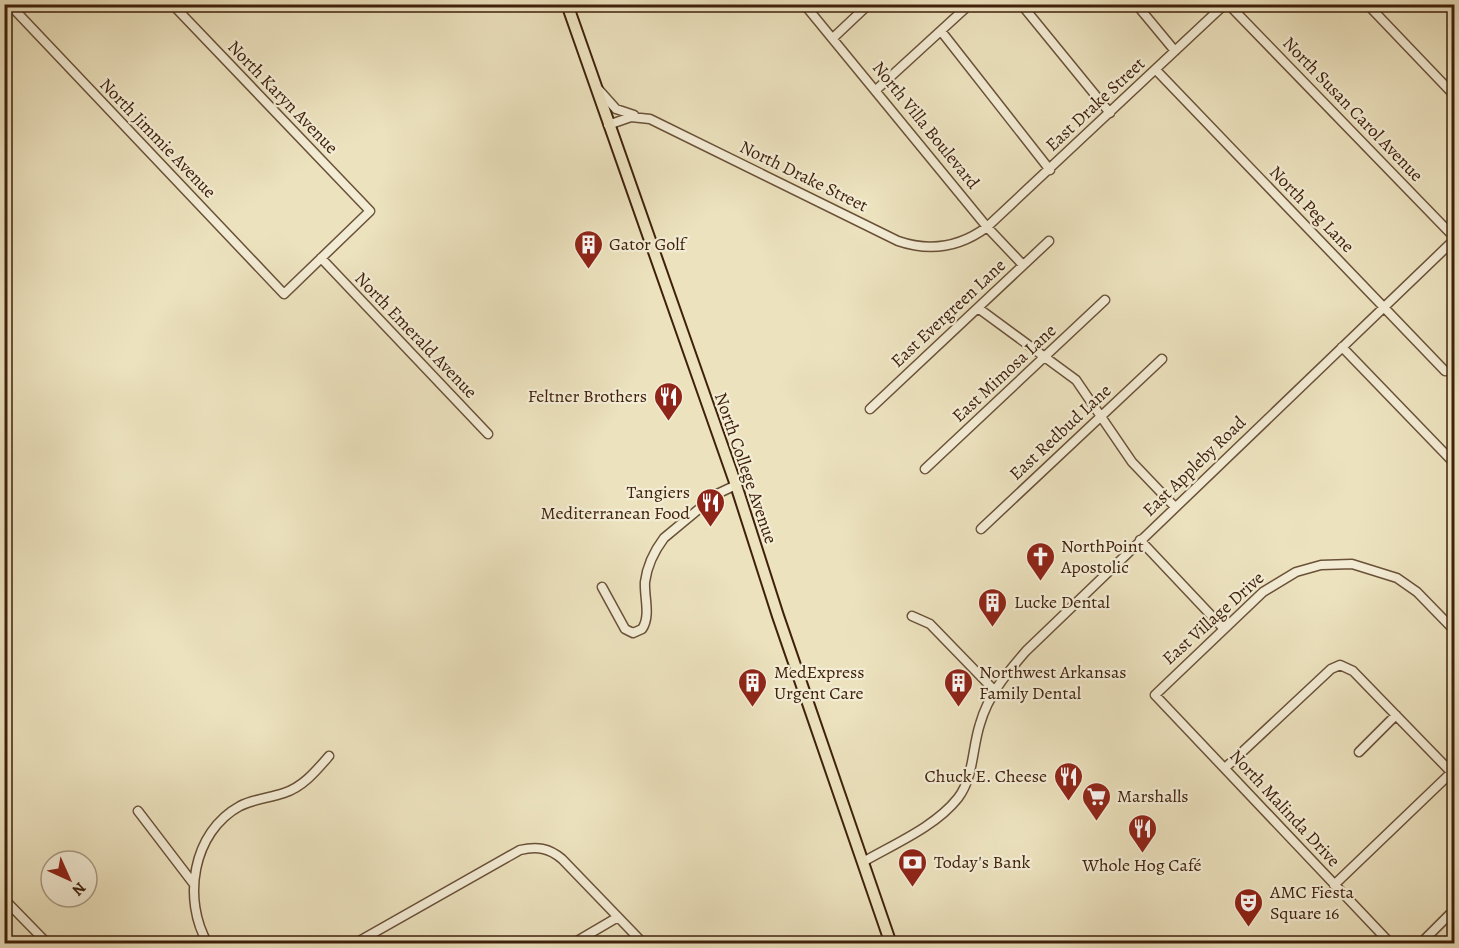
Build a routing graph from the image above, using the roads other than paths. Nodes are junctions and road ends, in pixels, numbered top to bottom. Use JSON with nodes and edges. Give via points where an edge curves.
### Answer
{"nodes":[{"id":1,"x":9,"y":4,"type":"edge"},
{"id":2,"x":172,"y":4,"type":"edge"},
{"id":3,"x":567,"y":4,"type":"edge"},
{"id":4,"x":804,"y":4,"type":"edge"},
{"id":5,"x":868,"y":4,"type":"edge"},
{"id":6,"x":970,"y":4,"type":"edge"},
{"id":7,"x":1021,"y":4,"type":"edge"},
{"id":8,"x":1136,"y":4,"type":"edge"},
{"id":9,"x":1226,"y":4,"type":"edge"},
{"id":10,"x":1367,"y":4,"type":"edge"},
{"id":11,"x":940,"y":31,"type":"junction"},
{"id":12,"x":832,"y":38,"type":"junction"},
{"id":13,"x":1175,"y":51,"type":"junction"},
{"id":14,"x":1156,"y":70,"type":"junction"},
{"id":15,"x":594,"y":83,"type":"junction"},
{"id":16,"x":876,"y":90,"type":"junction"},
{"id":17,"x":1455,"y":95,"type":"edge"},
{"id":18,"x":1110,"y":113,"type":"junction"},
{"id":19,"x":637,"y":116,"type":"junction"},
{"id":20,"x":608,"y":125,"type":"junction"},
{"id":21,"x":1050,"y":170,"type":"junction"},
{"id":22,"x":987,"y":227,"type":"junction"},
{"id":23,"x":1455,"y":238,"type":"edge"},
{"id":24,"x":1049,"y":241,"type":"dead end"},
{"id":25,"x":321,"y":258,"type":"junction"},
{"id":26,"x":1023,"y":265,"type":"junction"},
{"id":27,"x":1105,"y":300,"type":"dead end"},
{"id":28,"x":978,"y":308,"type":"junction"},
{"id":29,"x":1384,"y":308,"type":"junction"},
{"id":30,"x":1342,"y":347,"type":"junction"},
{"id":31,"x":1045,"y":356,"type":"junction"},
{"id":32,"x":1162,"y":359,"type":"dead end"},
{"id":33,"x":1445,"y":371,"type":"dead end"},
{"id":34,"x":870,"y":409,"type":"dead end"},
{"id":35,"x":1102,"y":415,"type":"junction"},
{"id":36,"x":488,"y":435,"type":"dead end"},
{"id":37,"x":1455,"y":463,"type":"edge"},
{"id":38,"x":925,"y":469,"type":"dead end"},
{"id":39,"x":735,"y":484,"type":"junction"},
{"id":40,"x":1175,"y":507,"type":"junction"},
{"id":41,"x":981,"y":529,"type":"dead end"},
{"id":42,"x":1140,"y":540,"type":"junction"},
{"id":43,"x":602,"y":587,"type":"dead end"},
{"id":44,"x":912,"y":616,"type":"dead end"},
{"id":45,"x":1224,"y":629,"type":"junction"},
{"id":46,"x":1455,"y":630,"type":"edge"},
{"id":47,"x":994,"y":690,"type":"junction"},
{"id":48,"x":1155,"y":695,"type":"joint"},
{"id":49,"x":1396,"y":715,"type":"junction"},
{"id":50,"x":1359,"y":752,"type":"dead end"},
{"id":51,"x":329,"y":756,"type":"dead end"},
{"id":52,"x":1226,"y":768,"type":"junction"},
{"id":53,"x":1453,"y":772,"type":"edge"},
{"id":54,"x":138,"y":811,"type":"dead end"},
{"id":55,"x":863,"y":862,"type":"junction"},
{"id":56,"x":193,"y":883,"type":"junction"},
{"id":57,"x":1334,"y":885,"type":"junction"},
{"id":58,"x":4,"y":898,"type":"edge"},
{"id":59,"x":1455,"y":910,"type":"edge"},
{"id":60,"x":618,"y":917,"type":"junction"},
{"id":61,"x":48,"y":944,"type":"edge"},
{"id":62,"x":208,"y":944,"type":"edge"},
{"id":63,"x":354,"y":944,"type":"edge"},
{"id":64,"x":572,"y":944,"type":"edge"},
{"id":65,"x":644,"y":944,"type":"edge"},
{"id":66,"x":891,"y":944,"type":"edge"},
{"id":67,"x":1390,"y":944,"type":"edge"},
{"id":68,"x":1420,"y":944,"type":"edge"}],
"edges":[{"from":1,"to":25,"type":"street","name":"North Jimmie Avenue","via":[[284,294]]},
{"from":2,"to":25,"type":"street","name":"North Karyn Avenue","via":[[370,211]]},
{"from":3,"to":15,"type":"main road","name":"North College Avenue"},
{"from":4,"to":12,"type":"street","name":"North Villa Boulevard"},
{"from":5,"to":12,"type":"street"},
{"from":6,"to":11,"type":"street"},
{"from":7,"to":18,"type":"street"},
{"from":8,"to":13,"type":"street"},
{"from":9,"to":13,"type":"street","name":"East Drake Street"},
{"from":9,"to":23,"type":"street","name":"North Susan Carol Avenue"},
{"from":10,"to":17,"type":"street"},
{"from":11,"to":16,"type":"street"},
{"from":11,"to":21,"type":"street"},
{"from":12,"to":16,"type":"street","name":"North Villa Boulevard"},
{"from":13,"to":14,"type":"street","name":"East Drake Street"},
{"from":14,"to":18,"type":"street","name":"East Drake Street"},
{"from":14,"to":29,"type":"street","name":"North Peg Lane"},
{"from":15,"to":19,"type":"street","name":"North Drake Street","via":[[616,109]]},
{"from":15,"to":20,"type":"main road","name":"North College Avenue"},
{"from":16,"to":22,"type":"street","name":"North Villa Boulevard"},
{"from":18,"to":21,"type":"street","name":"East Drake Street"},
{"from":19,"to":20,"type":"street"},
{"from":19,"to":22,"type":"street","name":"North Drake Street","via":[[908,244],[945,246],[964,241]]},
{"from":20,"to":39,"type":"main road","name":"North College Avenue"},
{"from":21,"to":22,"type":"street","name":"East Drake Street"},
{"from":22,"to":26,"type":"street","name":"North Villa Boulevard"},
{"from":23,"to":29,"type":"street","name":"East Appleby Road"},
{"from":24,"to":26,"type":"street","name":"East Evergreen Lane"},
{"from":25,"to":36,"type":"street","name":"North Emerald Avenue"},
{"from":26,"to":28,"type":"street","name":"East Evergreen Lane"},
{"from":27,"to":31,"type":"street","name":"East Mimosa Lane"},
{"from":28,"to":31,"type":"street"},
{"from":28,"to":34,"type":"street","name":"East Evergreen Lane"},
{"from":29,"to":30,"type":"street","name":"East Appleby Road"},
{"from":29,"to":33,"type":"street","name":"North Peg Lane"},
{"from":30,"to":37,"type":"street"},
{"from":30,"to":40,"type":"street","name":"East Appleby Road"},
{"from":31,"to":35,"type":"street","via":[[1083,387]]},
{"from":31,"to":38,"type":"street","name":"East Mimosa Lane"},
{"from":32,"to":35,"type":"street","name":"East Redbud Lane"},
{"from":35,"to":40,"type":"street","via":[[1132,462]]},
{"from":35,"to":41,"type":"street","name":"East Redbud Lane"},
{"from":39,"to":43,"type":"street","via":[[717,494],[658,547],[645,583],[646,619],[642,629],[633,633],[625,629]]},
{"from":39,"to":55,"type":"main road","name":"North College Avenue"},
{"from":40,"to":42,"type":"street","name":"East Appleby Road"},
{"from":42,"to":45,"type":"street"},
{"from":42,"to":47,"type":"street","name":"East Appleby Road","via":[[1041,636]]},
{"from":44,"to":47,"type":"street","via":[[930,624]]},
{"from":45,"to":46,"type":"street","name":"East Village Drive","via":[[1263,592],[1286,577],[1335,563],[1369,567],[1397,578]]},
{"from":45,"to":48,"type":"street","name":"East Village Drive"},
{"from":47,"to":55,"type":"street","name":"East Appleby Road","via":[[958,798],[935,819]]},
{"from":48,"to":52,"type":"street","name":"North Malinda Drive"},
{"from":49,"to":50,"type":"street"},
{"from":49,"to":52,"type":"street","via":[[1353,670],[1340,666],[1330,669]]},
{"from":49,"to":53,"type":"street"},
{"from":51,"to":56,"type":"street","via":[[298,786],[238,807],[225,818],[200,853]]},
{"from":52,"to":57,"type":"street","name":"North Malinda Drive"},
{"from":53,"to":57,"type":"street"},
{"from":54,"to":56,"type":"street"},
{"from":55,"to":66,"type":"main road","name":"North College Avenue"},
{"from":56,"to":62,"type":"street","via":[[197,920]]},
{"from":57,"to":67,"type":"street","name":"North Malinda Drive"},
{"from":58,"to":61,"type":"street"},
{"from":59,"to":68,"type":"street"},
{"from":60,"to":63,"type":"street","via":[[558,855],[544,848],[528,848]]},
{"from":60,"to":64,"type":"street"},
{"from":60,"to":65,"type":"street"}]}
